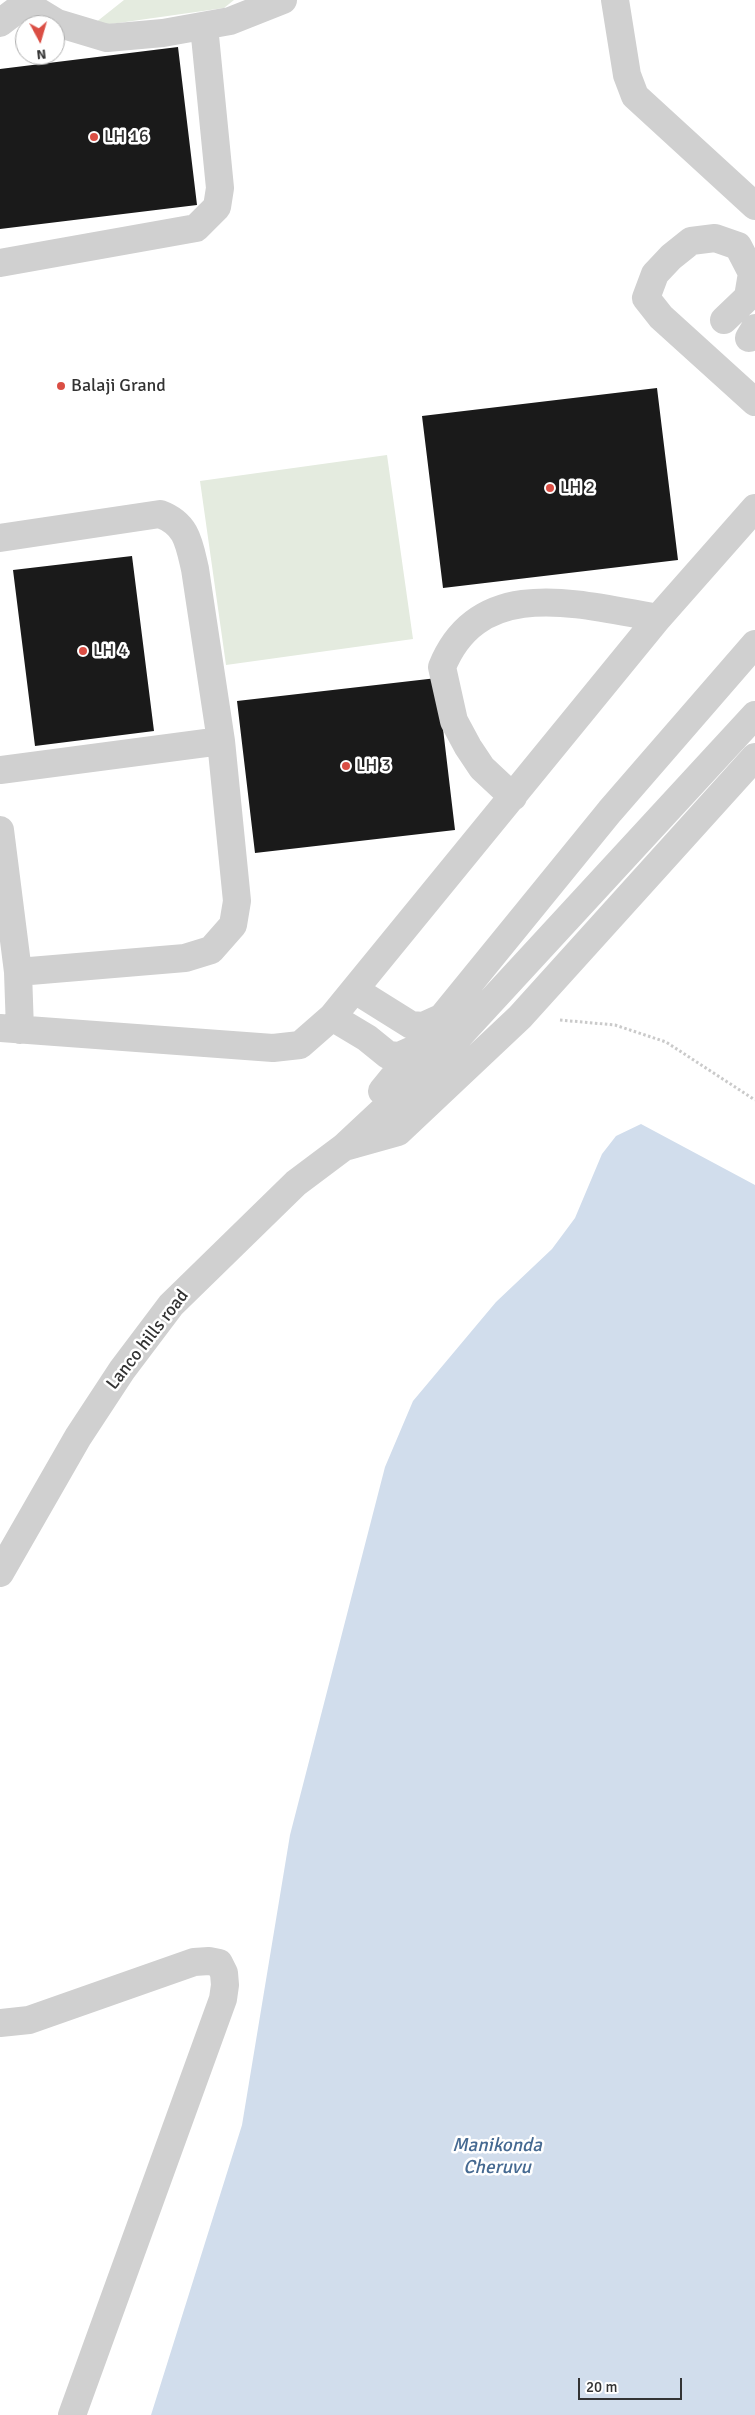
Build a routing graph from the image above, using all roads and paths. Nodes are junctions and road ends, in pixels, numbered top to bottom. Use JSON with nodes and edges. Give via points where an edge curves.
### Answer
{"nodes":[{"id":1,"x":283,"y":0,"type":"edge"},
{"id":2,"x":615,"y":0,"type":"edge"},
{"id":3,"x":31,"y":1,"type":"edge"},
{"id":4,"x":0,"y":23,"type":"edge"},
{"id":5,"x":204,"y":26,"type":"junction"},
{"id":6,"x":755,"y":206,"type":"edge"},
{"id":7,"x":0,"y":263,"type":"edge"},
{"id":8,"x":724,"y":320,"type":"dead end"},
{"id":9,"x":755,"y":402,"type":"edge"},
{"id":10,"x":755,"y":508,"type":"edge"},
{"id":11,"x":0,"y":538,"type":"edge"},
{"id":12,"x":658,"y":618,"type":"junction"},
{"id":13,"x":755,"y":644,"type":"edge"},
{"id":14,"x":755,"y":715,"type":"edge"},
{"id":15,"x":220,"y":741,"type":"junction"},
{"id":16,"x":755,"y":757,"type":"edge"},
{"id":17,"x":0,"y":770,"type":"edge"},
{"id":18,"x":513,"y":797,"type":"junction"},
{"id":19,"x":610,"y":811,"type":"junction"},
{"id":20,"x":0,"y":830,"type":"edge"},
{"id":21,"x":642,"y":836,"type":"junction"},
{"id":22,"x":664,"y":856,"type":"junction"},
{"id":23,"x":18,"y":972,"type":"junction"},
{"id":24,"x":355,"y":990,"type":"junction"},
{"id":25,"x":520,"y":1016,"type":"junction"},
{"id":26,"x":332,"y":1017,"type":"junction"},
{"id":27,"x":443,"y":1017,"type":"junction"},
{"id":28,"x":10,"y":1029,"type":"edge"},
{"id":29,"x":417,"y":1048,"type":"junction"},
{"id":30,"x":382,"y":1091,"type":"dead end"},
{"id":31,"x":755,"y":1100,"type":"edge"},
{"id":32,"x":344,"y":1147,"type":"junction"},
{"id":33,"x":0,"y":1573,"type":"edge"},
{"id":34,"x":0,"y":2023,"type":"edge"},
{"id":35,"x":72,"y":2415,"type":"edge"}],
"edges":[{"from":1,"to":5,"type":"street","via":[[230,21]]},
{"from":2,"to":6,"type":"street","via":[[627,75],[635,96]]},
{"from":3,"to":4,"type":"street"},
{"from":3,"to":5,"type":"street","via":[[57,23],[108,38]]},
{"from":5,"to":7,"type":"street","via":[[220,188],[217,207],[196,228]]},
{"from":8,"to":9,"type":"street","via":[[748,297],[752,273],[738,246],[715,238],[691,241],[655,274],[646,298],[661,317]]},
{"from":10,"to":12,"type":"street"},
{"from":11,"to":15,"type":"street","via":[[160,514],[173,518],[188,542],[195,568]]},
{"from":12,"to":18,"type":"street"},
{"from":12,"to":18,"type":"street","via":[[569,603],[517,604],[495,609],[456,640],[442,667],[454,720],[482,768]]},
{"from":13,"to":19,"type":"street"},
{"from":14,"to":21,"type":"street","name":"Lanco hills road"},
{"from":15,"to":17,"type":"street"},
{"from":15,"to":23,"type":"street","via":[[237,901],[233,925],[211,950],[185,958]]},
{"from":16,"to":22,"type":"street"},
{"from":18,"to":24,"type":"street"},
{"from":19,"to":21,"type":"street"},
{"from":19,"to":27,"type":"street"},
{"from":20,"to":23,"type":"street"},
{"from":21,"to":22,"type":"street"},
{"from":21,"to":32,"type":"street","name":"Lanco hills road","via":[[435,1062]]},
{"from":22,"to":25,"type":"street"},
{"from":23,"to":28,"type":"street"},
{"from":24,"to":26,"type":"street"},
{"from":24,"to":27,"type":"street","via":[[411,1025],[422,1026]]},
{"from":25,"to":31,"type":"path","via":[[615,1026],[666,1042]]},
{"from":25,"to":32,"type":"street","via":[[398,1132]]},
{"from":26,"to":28,"type":"street","via":[[300,1045],[287,1048]]},
{"from":26,"to":29,"type":"street","via":[[388,1055],[399,1056]]},
{"from":27,"to":29,"type":"street"},
{"from":29,"to":30,"type":"street"},
{"from":32,"to":33,"type":"street","name":"Lanco hills road","via":[[296,1183],[171,1305],[89,1420]]},
{"from":34,"to":35,"type":"street","via":[[29,2020],[194,1962],[209,1960],[219,1964],[224,1973],[223,1999]]}]}
